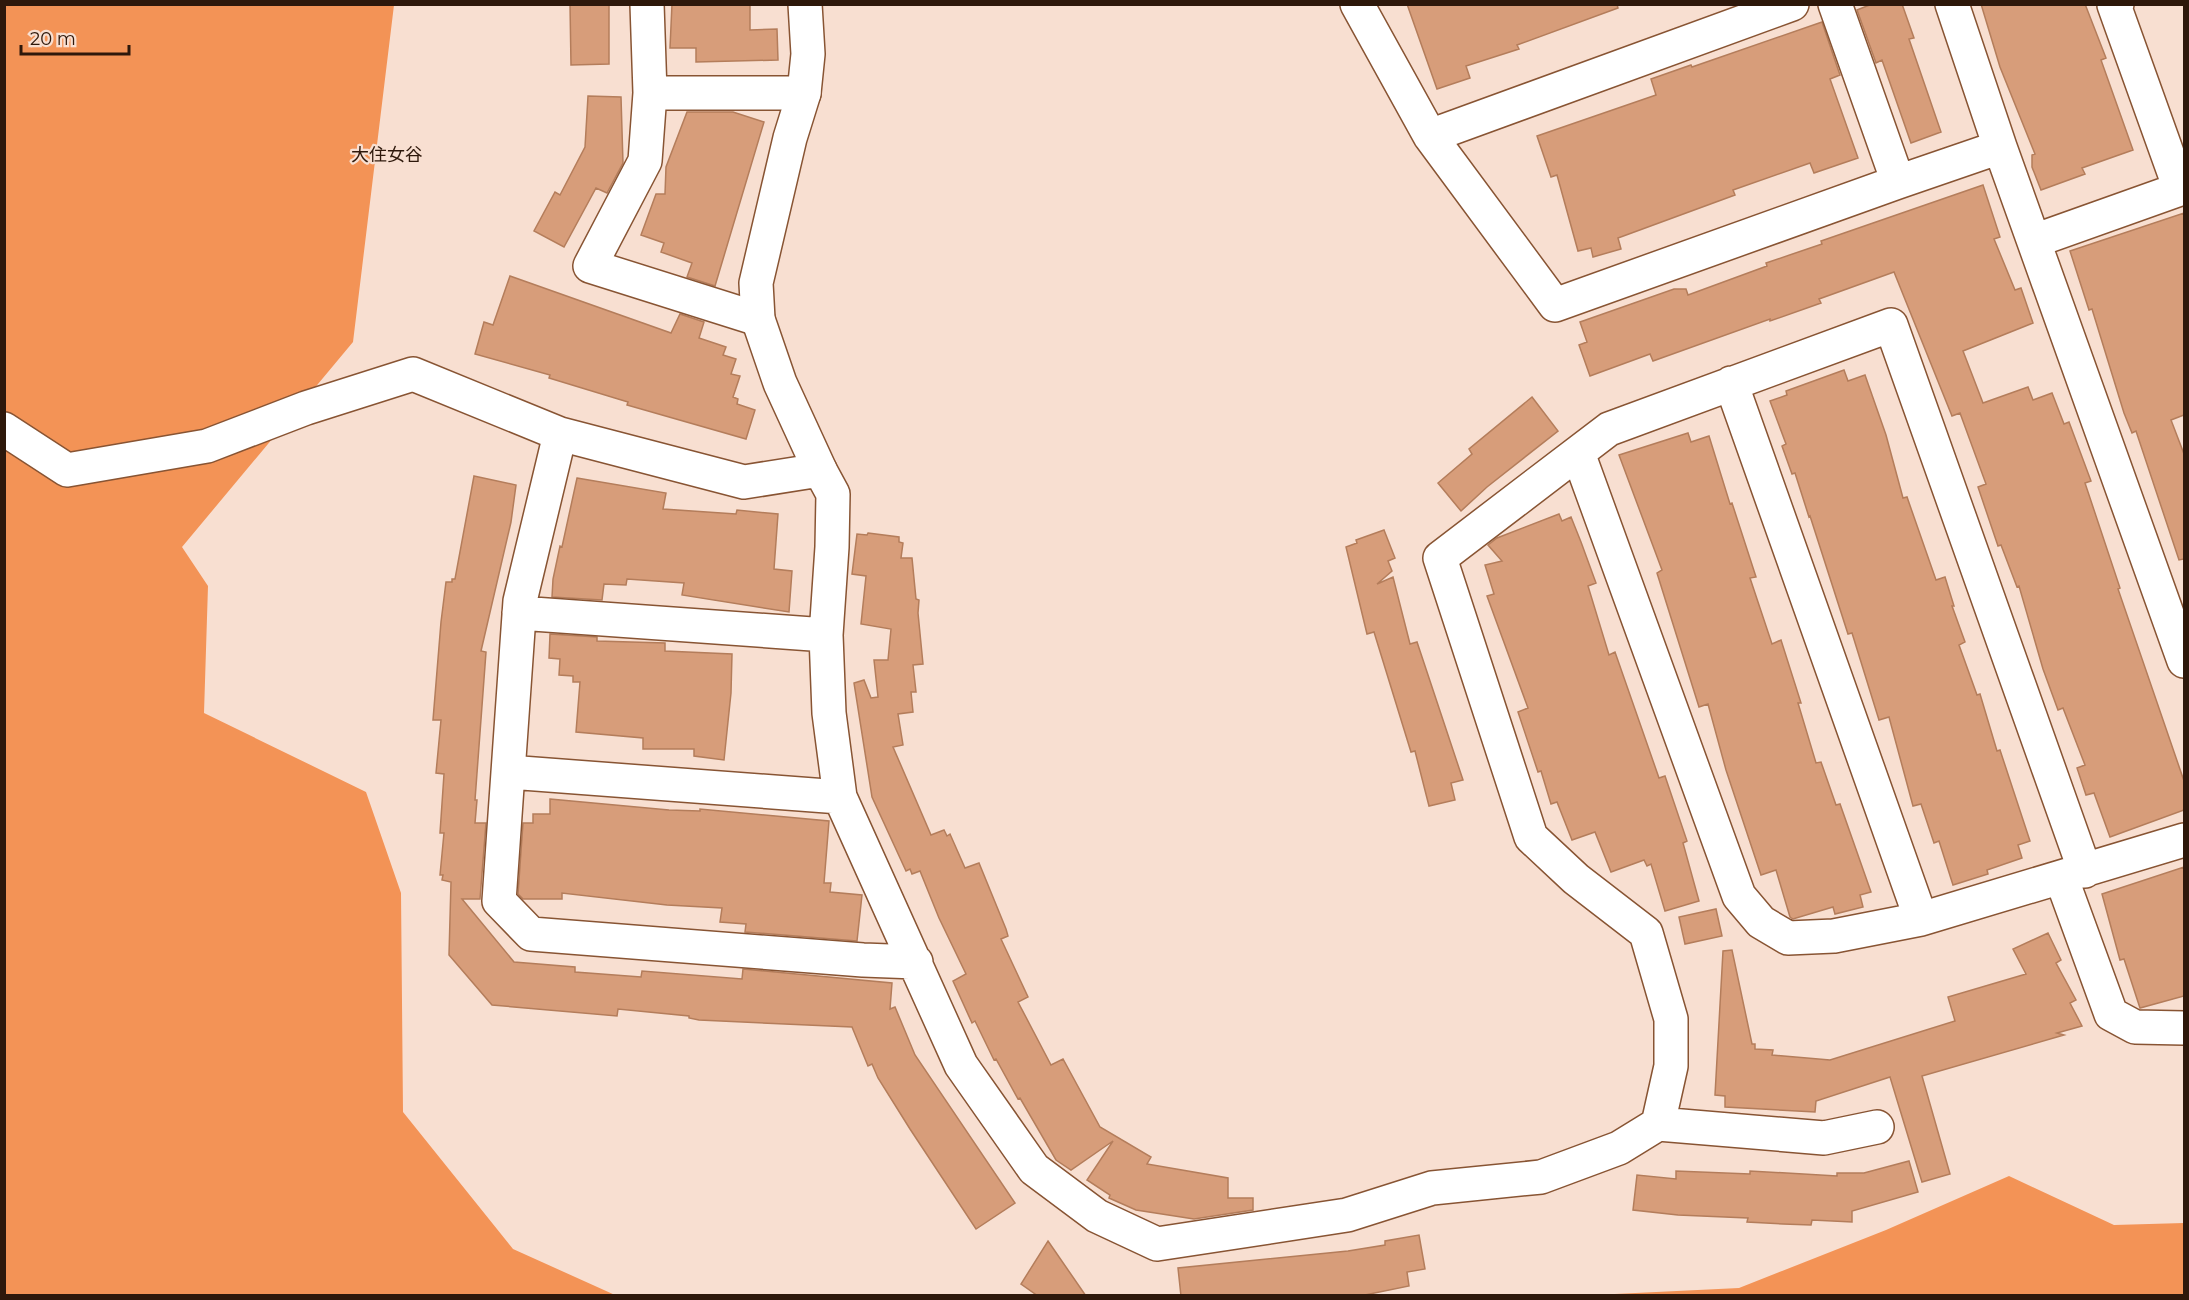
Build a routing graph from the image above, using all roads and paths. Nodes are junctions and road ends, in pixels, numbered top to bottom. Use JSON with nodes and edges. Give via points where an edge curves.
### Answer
{"nodes":[{"id":1,"x":647,"y":4,"type":"edge"},
{"id":2,"x":805,"y":4,"type":"edge"},
{"id":3,"x":1357,"y":4,"type":"edge"},
{"id":4,"x":1792,"y":4,"type":"edge"},
{"id":5,"x":1834,"y":4,"type":"edge"},
{"id":6,"x":1952,"y":4,"type":"edge"},
{"id":7,"x":2116,"y":4,"type":"edge"},
{"id":8,"x":650,"y":93,"type":"junction"},
{"id":9,"x":804,"y":93,"type":"junction"},
{"id":10,"x":1430,"y":136,"type":"junction"},
{"id":11,"x":2000,"y":147,"type":"junction"},
{"id":12,"x":1898,"y":182,"type":"junction"},
{"id":13,"x":2034,"y":241,"type":"junction"},
{"id":14,"x":758,"y":319,"type":"junction"},
{"id":15,"x":1731,"y":383,"type":"junction"},
{"id":16,"x":4,"y":429,"type":"edge"},
{"id":17,"x":560,"y":434,"type":"junction"},
{"id":18,"x":1578,"y":453,"type":"junction"},
{"id":19,"x":820,"y":470,"type":"junction"},
{"id":20,"x":519,"y":613,"type":"junction"},
{"id":21,"x":826,"y":635,"type":"junction"},
{"id":22,"x":2184,"y":661,"type":"edge"},
{"id":23,"x":508,"y":772,"type":"junction"},
{"id":24,"x":840,"y":796,"type":"junction"},
{"id":25,"x":2184,"y":840,"type":"edge"},
{"id":26,"x":2073,"y":874,"type":"junction"},
{"id":27,"x":1922,"y":919,"type":"junction"},
{"id":28,"x":916,"y":962,"type":"junction"},
{"id":29,"x":2184,"y":1028,"type":"edge"},
{"id":30,"x":1658,"y":1124,"type":"junction"},
{"id":31,"x":1877,"y":1127,"type":"dead end"}],
"edges":[{"from":1,"to":8,"type":"street"},
{"from":2,"to":9,"type":"street","via":[[808,54]]},
{"from":3,"to":10,"type":"street"},
{"from":4,"to":10,"type":"street"},
{"from":5,"to":12,"type":"street"},
{"from":6,"to":11,"type":"street"},
{"from":7,"to":13,"type":"street","via":[[2180,189]]},
{"from":8,"to":9,"type":"street"},
{"from":8,"to":14,"type":"street","via":[[645,161],[590,266]]},
{"from":9,"to":14,"type":"street","via":[[756,283]]},
{"from":10,"to":12,"type":"street","via":[[1555,305]]},
{"from":11,"to":12,"type":"street"},
{"from":11,"to":13,"type":"street"},
{"from":13,"to":22,"type":"street"},
{"from":14,"to":19,"type":"street","via":[[780,383]]},
{"from":15,"to":18,"type":"street","via":[[1610,429]]},
{"from":15,"to":26,"type":"street","via":[[1891,326]]},
{"from":15,"to":27,"type":"street"},
{"from":16,"to":17,"type":"street","via":[[67,470],[207,446],[306,408],[413,374]]},
{"from":17,"to":19,"type":"street","via":[[744,482]]},
{"from":17,"to":20,"type":"street"},
{"from":18,"to":27,"type":"street","via":[[1739,896],[1761,922],[1788,939],[1834,936]]},
{"from":18,"to":30,"type":"street","via":[[1440,558],[1531,837],[1576,879],[1646,933],[1671,1018],[1671,1066]]},
{"from":19,"to":21,"type":"street","via":[[833,495]]},
{"from":20,"to":21,"type":"street"},
{"from":20,"to":23,"type":"street"},
{"from":21,"to":24,"type":"street","via":[[829,714]]},
{"from":23,"to":24,"type":"street"},
{"from":23,"to":28,"type":"street","via":[[499,901],[531,934]]},
{"from":24,"to":28,"type":"street"},
{"from":25,"to":26,"type":"street"},
{"from":26,"to":27,"type":"street"},
{"from":26,"to":29,"type":"street","via":[[2110,1014],[2135,1027]]},
{"from":28,"to":30,"type":"street","via":[[961,1065],[1034,1169],[1097,1216],[1157,1244],[1347,1215],[1432,1188],[1541,1177],[1619,1148]]},
{"from":30,"to":31,"type":"street","via":[[1824,1138]]}]}
